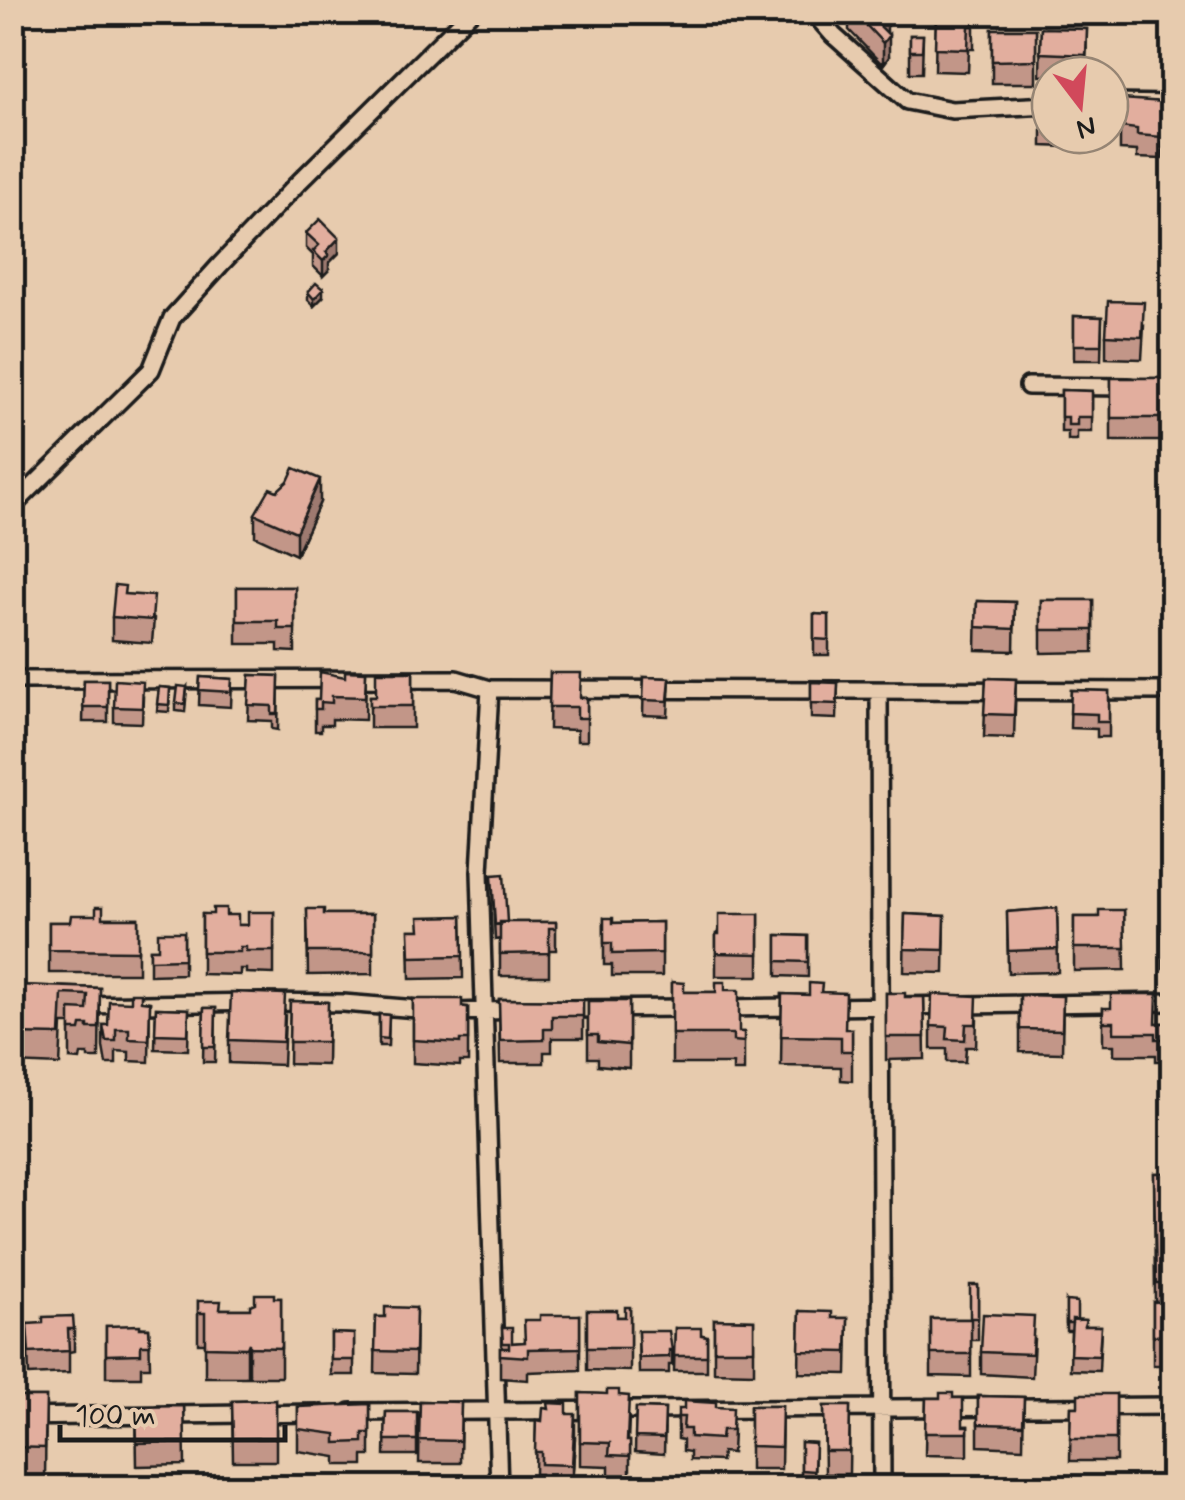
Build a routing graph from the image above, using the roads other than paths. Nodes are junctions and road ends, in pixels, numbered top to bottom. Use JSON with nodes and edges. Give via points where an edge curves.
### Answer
{"nodes":[{"id":1,"x":471,"y":12,"type":"edge"},
{"id":2,"x":813,"y":12,"type":"edge"},
{"id":3,"x":1130,"y":103,"type":"edge"},
{"id":4,"x":1172,"y":104,"type":"edge"},
{"id":5,"x":1030,"y":106,"type":"edge"},
{"id":6,"x":1028,"y":386,"type":"dead end"},
{"id":7,"x":1155,"y":387,"type":"edge"},
{"id":8,"x":12,"y":507,"type":"edge"},
{"id":9,"x":12,"y":680,"type":"edge"},
{"id":10,"x":490,"y":689,"type":"junction"},
{"id":11,"x":1172,"y":691,"type":"edge"},
{"id":12,"x":879,"y":692,"type":"junction"},
{"id":13,"x":1172,"y":1002,"type":"edge"},
{"id":14,"x":60,"y":1004,"type":"edge"},
{"id":15,"x":881,"y":1006,"type":"junction"},
{"id":16,"x":484,"y":1010,"type":"junction"},
{"id":17,"x":1172,"y":1406,"type":"edge"},
{"id":18,"x":882,"y":1408,"type":"junction"},
{"id":19,"x":498,"y":1410,"type":"junction"},
{"id":20,"x":12,"y":1417,"type":"edge"},
{"id":21,"x":498,"y":1488,"type":"edge"},
{"id":22,"x":882,"y":1488,"type":"edge"}],
"edges":[{"from":1,"to":8,"type":"street","via":[[220,265],[172,318],[151,370]]},
{"from":2,"to":5,"type":"street","via":[[907,101],[952,110]]},
{"from":3,"to":4,"type":"street"},
{"from":6,"to":7,"type":"street"},
{"from":9,"to":10,"type":"street","via":[[422,678]]},
{"from":10,"to":12,"type":"street"},
{"from":10,"to":16,"type":"street","via":[[480,872]]},
{"from":11,"to":12,"type":"street"},
{"from":12,"to":15,"type":"street"},
{"from":13,"to":15,"type":"street"},
{"from":14,"to":16,"type":"street"},
{"from":15,"to":16,"type":"street"},
{"from":15,"to":18,"type":"street"},
{"from":16,"to":19,"type":"street"},
{"from":17,"to":18,"type":"street"},
{"from":18,"to":19,"type":"street"},
{"from":18,"to":22,"type":"street"},
{"from":19,"to":20,"type":"street"},
{"from":19,"to":21,"type":"street"}]}
